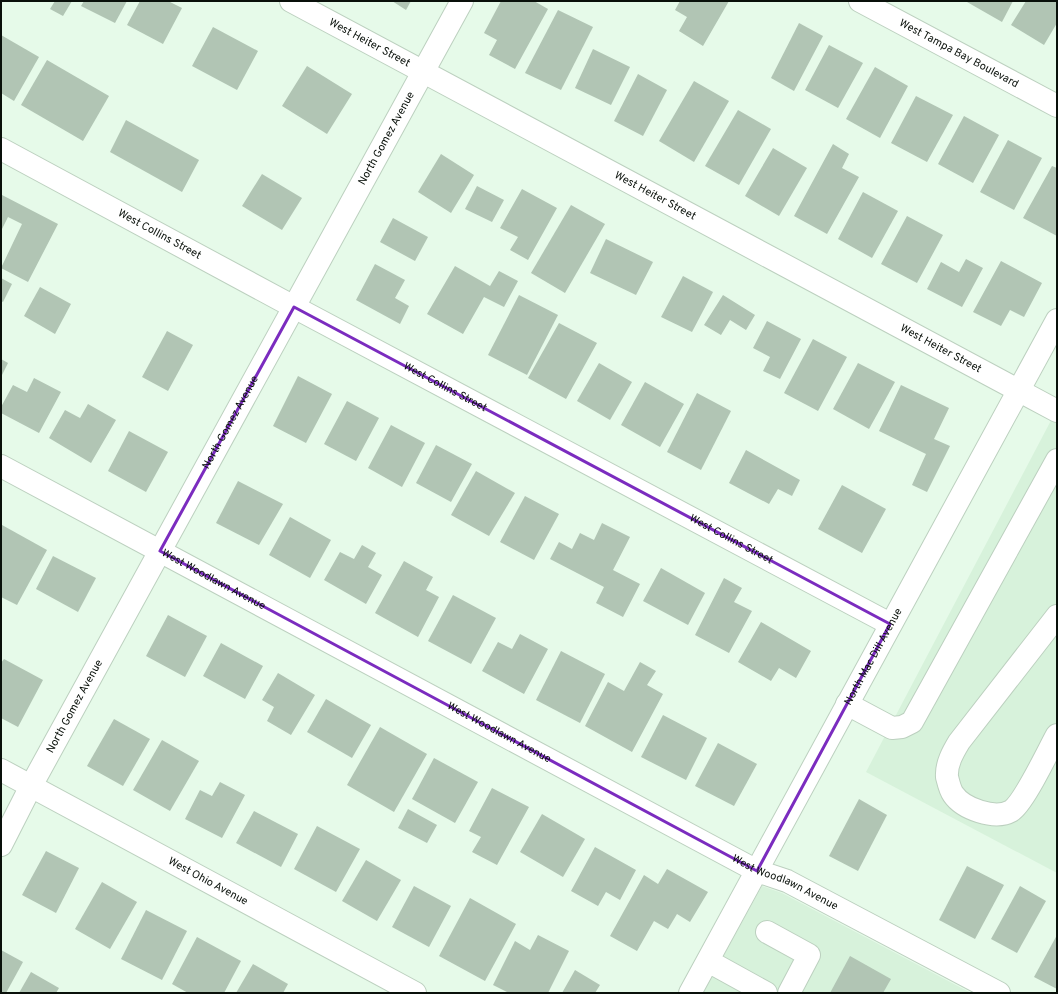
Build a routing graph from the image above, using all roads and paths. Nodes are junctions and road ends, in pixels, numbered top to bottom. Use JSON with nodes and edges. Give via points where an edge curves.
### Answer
{"nodes":[{"id":1,"x":291,"y":1,"type":"edge"},
{"id":2,"x":462,"y":1,"type":"edge"},
{"id":3,"x":860,"y":1,"type":"edge"},
{"id":4,"x":422,"y":72,"type":"junction"},
{"id":5,"x":1057,"y":106,"type":"edge"},
{"id":6,"x":1,"y":149,"type":"edge"},
{"id":7,"x":294,"y":308,"type":"junction"},
{"id":8,"x":1057,"y":320,"type":"edge"},
{"id":9,"x":1019,"y":390,"type":"junction"},
{"id":10,"x":1057,"y":411,"type":"edge"},
{"id":11,"x":1,"y":466,"type":"edge"},
{"id":12,"x":1054,"y":469,"type":"edge"},
{"id":13,"x":160,"y":551,"type":"junction"},
{"id":14,"x":1057,"y":616,"type":"edge"},
{"id":15,"x":890,"y":624,"type":"junction"},
{"id":16,"x":847,"y":704,"type":"junction"},
{"id":17,"x":1057,"y":735,"type":"edge"},
{"id":18,"x":1,"y":770,"type":"edge"},
{"id":19,"x":31,"y":786,"type":"junction"},
{"id":20,"x":1,"y":845,"type":"edge"},
{"id":21,"x":757,"y":871,"type":"junction"},
{"id":22,"x":767,"y":932,"type":"dead end"},
{"id":23,"x":708,"y":961,"type":"junction"},
{"id":24,"x":416,"y":993,"type":"edge"},
{"id":25,"x":690,"y":993,"type":"edge"},
{"id":26,"x":766,"y":993,"type":"edge"},
{"id":27,"x":789,"y":993,"type":"edge"},
{"id":28,"x":999,"y":993,"type":"edge"}],
"edges":[{"from":1,"to":4,"type":"street","name":"West Heiter Street"},
{"from":2,"to":4,"type":"street","name":"North Gomez Avenue"},
{"from":3,"to":5,"type":"street","name":"West Tampa Bay Boulevard"},
{"from":4,"to":7,"type":"street","name":"North Gomez Avenue"},
{"from":4,"to":9,"type":"street","name":"West Heiter Street"},
{"from":6,"to":7,"type":"street","name":"West Collins Street"},
{"from":7,"to":13,"type":"street","name":"North Gomez Avenue"},
{"from":7,"to":15,"type":"street","name":"West Collins Street"},
{"from":8,"to":9,"type":"street","name":"North Mac Dill Avenue"},
{"from":9,"to":10,"type":"street","name":"West Heiter Street"},
{"from":9,"to":15,"type":"street","name":"North Mac Dill Avenue"},
{"from":11,"to":13,"type":"street","name":"West Woodlawn Avenue"},
{"from":12,"to":16,"type":"street","via":[[912,722],[892,728]]},
{"from":13,"to":19,"type":"street","name":"North Gomez Avenue"},
{"from":13,"to":21,"type":"street","name":"West Woodlawn Avenue"},
{"from":14,"to":17,"type":"street","via":[[950,757],[947,776],[953,794],[966,805],[982,813],[999,814],[1011,810],[1021,800]]},
{"from":15,"to":16,"type":"street","name":"North Mac Dill Avenue"},
{"from":16,"to":21,"type":"street","name":"North Mac Dill Avenue"},
{"from":18,"to":19,"type":"street","name":"West Ohio Avenue"},
{"from":19,"to":20,"type":"street","name":"North Gomez Avenue"},
{"from":19,"to":24,"type":"street","name":"West Ohio Avenue"},
{"from":21,"to":23,"type":"street","name":"North Mac Dill Avenue"},
{"from":21,"to":28,"type":"street","name":"West Woodlawn Avenue","via":[[787,881]]},
{"from":22,"to":27,"type":"street","via":[[809,955]]},
{"from":23,"to":25,"type":"street","name":"North Mac Dill Avenue"},
{"from":23,"to":26,"type":"street"}]}
